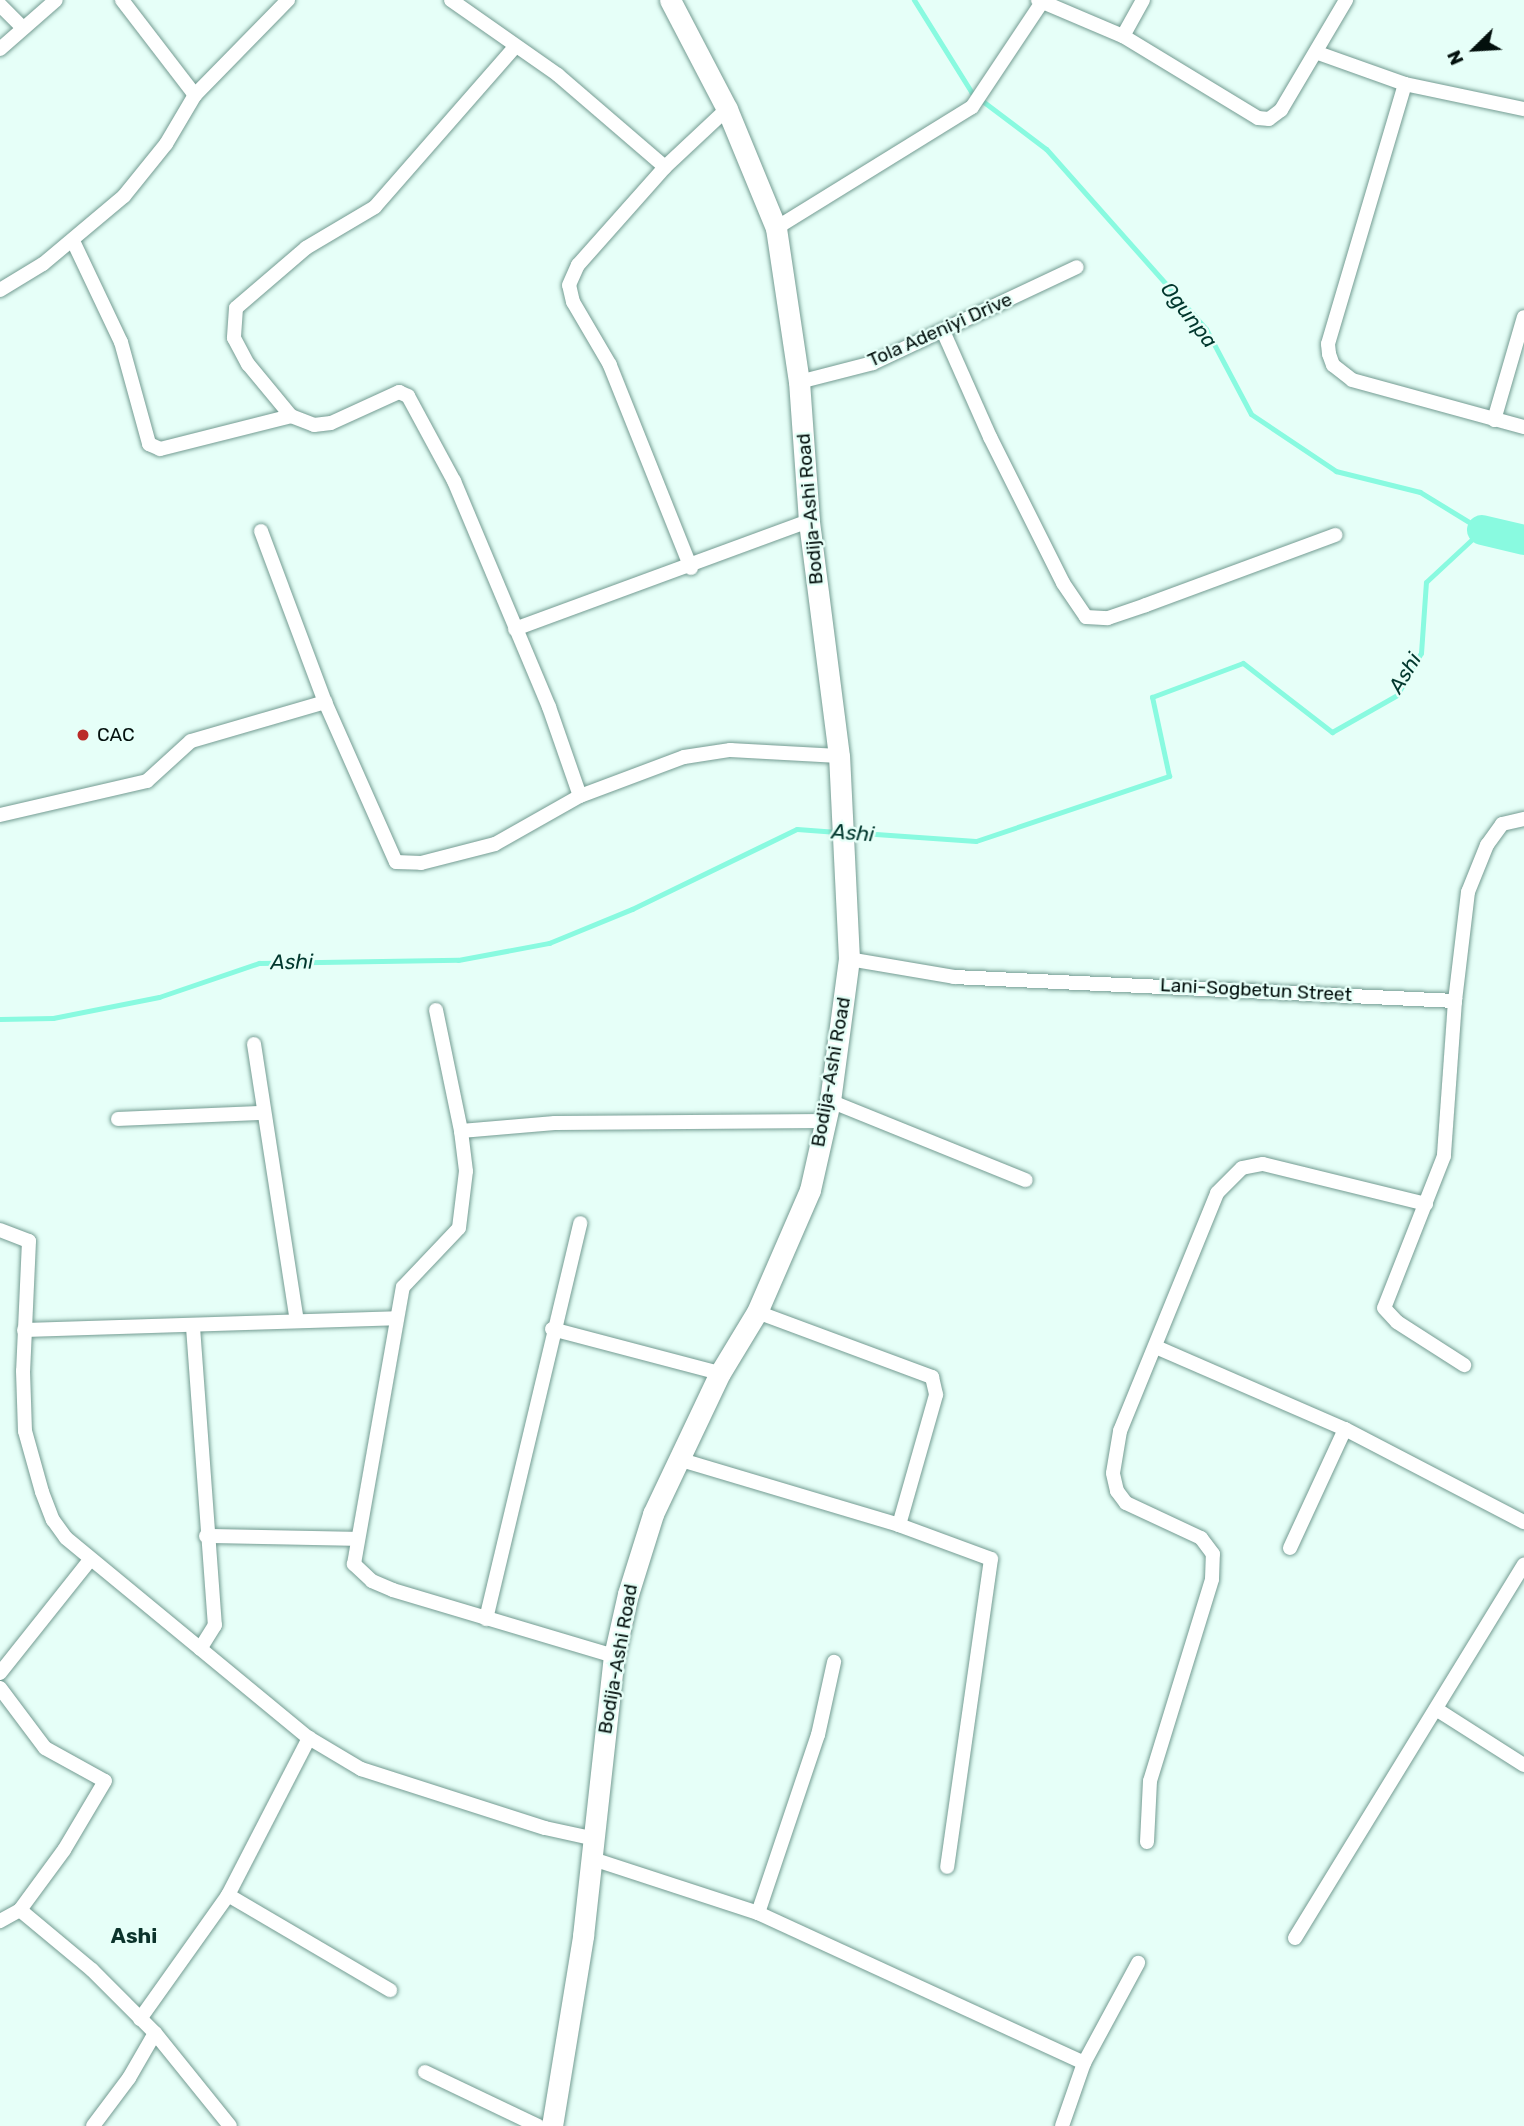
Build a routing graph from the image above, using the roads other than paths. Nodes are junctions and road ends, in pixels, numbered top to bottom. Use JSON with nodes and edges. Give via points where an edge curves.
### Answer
{"nodes":[{"id":1,"x":56,"y":0,"type":"edge"},
{"id":2,"x":122,"y":0,"type":"edge"},
{"id":3,"x":288,"y":0,"type":"edge"},
{"id":4,"x":451,"y":0,"type":"edge"},
{"id":5,"x":670,"y":0,"type":"edge"},
{"id":6,"x":1143,"y":0,"type":"edge"},
{"id":7,"x":1346,"y":0,"type":"edge"},
{"id":8,"x":1040,"y":1,"type":"edge"},
{"id":9,"x":0,"y":5,"type":"edge"},
{"id":10,"x":22,"y":27,"type":"junction"},
{"id":11,"x":1123,"y":36,"type":"junction"},
{"id":12,"x":514,"y":47,"type":"junction"},
{"id":13,"x":0,"y":49,"type":"edge"},
{"id":14,"x":1318,"y":52,"type":"junction"},
{"id":15,"x":1405,"y":84,"type":"junction"},
{"id":16,"x":195,"y":95,"type":"junction"},
{"id":17,"x":1524,"y":108,"type":"edge"},
{"id":18,"x":727,"y":109,"type":"junction"},
{"id":19,"x":665,"y":167,"type":"junction"},
{"id":20,"x":776,"y":228,"type":"junction"},
{"id":21,"x":73,"y":241,"type":"junction"},
{"id":22,"x":1077,"y":267,"type":"dead end"},
{"id":23,"x":0,"y":290,"type":"edge"},
{"id":24,"x":1524,"y":317,"type":"edge"},
{"id":25,"x":943,"y":331,"type":"junction"},
{"id":26,"x":799,"y":382,"type":"junction"},
{"id":27,"x":291,"y":416,"type":"junction"},
{"id":28,"x":1494,"y":420,"type":"junction"},
{"id":29,"x":1524,"y":427,"type":"edge"},
{"id":30,"x":809,"y":521,"type":"junction"},
{"id":31,"x":261,"y":531,"type":"dead end"},
{"id":32,"x":1335,"y":536,"type":"dead end"},
{"id":33,"x":691,"y":568,"type":"junction"},
{"id":34,"x":515,"y":629,"type":"junction"},
{"id":35,"x":325,"y":702,"type":"junction"},
{"id":36,"x":839,"y":756,"type":"junction"},
{"id":37,"x":580,"y":796,"type":"junction"},
{"id":38,"x":0,"y":815,"type":"edge"},
{"id":39,"x":1524,"y":819,"type":"edge"},
{"id":40,"x":849,"y":959,"type":"junction"},
{"id":41,"x":1455,"y":1001,"type":"junction"},
{"id":42,"x":436,"y":1010,"type":"dead end"},
{"id":43,"x":254,"y":1044,"type":"dead end"},
{"id":44,"x":827,"y":1111,"type":"junction"},
{"id":45,"x":264,"y":1113,"type":"junction"},
{"id":46,"x":118,"y":1119,"type":"dead end"},
{"id":47,"x":461,"y":1132,"type":"junction"},
{"id":48,"x":1026,"y":1180,"type":"dead end"},
{"id":49,"x":1426,"y":1204,"type":"junction"},
{"id":50,"x":580,"y":1223,"type":"dead end"},
{"id":51,"x":0,"y":1230,"type":"edge"},
{"id":52,"x":757,"y":1312,"type":"junction"},
{"id":53,"x":397,"y":1318,"type":"junction"},
{"id":54,"x":298,"y":1321,"type":"junction"},
{"id":55,"x":193,"y":1327,"type":"junction"},
{"id":56,"x":552,"y":1329,"type":"junction"},
{"id":57,"x":24,"y":1330,"type":"junction"},
{"id":58,"x":1156,"y":1347,"type":"junction"},
{"id":59,"x":1464,"y":1365,"type":"dead end"},
{"id":60,"x":720,"y":1373,"type":"junction"},
{"id":61,"x":1345,"y":1429,"type":"junction"},
{"id":62,"x":678,"y":1459,"type":"junction"},
{"id":63,"x":1524,"y":1522,"type":"edge"},
{"id":64,"x":900,"y":1525,"type":"junction"},
{"id":65,"x":206,"y":1536,"type":"junction"},
{"id":66,"x":356,"y":1539,"type":"junction"},
{"id":67,"x":1290,"y":1548,"type":"dead end"},
{"id":68,"x":89,"y":1561,"type":"junction"},
{"id":69,"x":1524,"y":1565,"type":"edge"},
{"id":70,"x":486,"y":1619,"type":"junction"},
{"id":71,"x":200,"y":1649,"type":"junction"},
{"id":72,"x":614,"y":1656,"type":"junction"},
{"id":73,"x":834,"y":1662,"type":"dead end"},
{"id":74,"x":0,"y":1673,"type":"edge"},
{"id":75,"x":0,"y":1688,"type":"edge"},
{"id":76,"x":1436,"y":1709,"type":"junction"},
{"id":77,"x":309,"y":1738,"type":"junction"},
{"id":78,"x":1524,"y":1765,"type":"edge"},
{"id":79,"x":1147,"y":1842,"type":"dead end"},
{"id":80,"x":594,"y":1849,"type":"junction"},
{"id":81,"x":947,"y":1867,"type":"dead end"},
{"id":82,"x":228,"y":1895,"type":"junction"},
{"id":83,"x":20,"y":1910,"type":"junction"},
{"id":84,"x":758,"y":1913,"type":"junction"},
{"id":85,"x":0,"y":1921,"type":"edge"},
{"id":86,"x":1295,"y":1938,"type":"dead end"},
{"id":87,"x":1138,"y":1963,"type":"dead end"},
{"id":88,"x":390,"y":1990,"type":"dead end"},
{"id":89,"x":140,"y":2019,"type":"junction"},
{"id":90,"x":155,"y":2033,"type":"junction"},
{"id":91,"x":1084,"y":2063,"type":"junction"},
{"id":92,"x":425,"y":2072,"type":"dead end"},
{"id":93,"x":93,"y":2126,"type":"edge"},
{"id":94,"x":230,"y":2126,"type":"edge"},
{"id":95,"x":538,"y":2126,"type":"edge"},
{"id":96,"x":552,"y":2126,"type":"edge"},
{"id":97,"x":1062,"y":2126,"type":"edge"}],
"edges":[{"from":1,"to":10,"type":"street"},
{"from":2,"to":16,"type":"street"},
{"from":3,"to":16,"type":"street"},
{"from":4,"to":12,"type":"street"},
{"from":5,"to":18,"type":"street","name":"Bodija-Ashi Road"},
{"from":6,"to":11,"type":"street"},
{"from":7,"to":14,"type":"street"},
{"from":8,"to":11,"type":"street"},
{"from":8,"to":20,"type":"street","via":[[972,107]]},
{"from":9,"to":10,"type":"street"},
{"from":10,"to":13,"type":"street"},
{"from":11,"to":14,"type":"street","via":[[1258,118],[1269,119],[1281,110]]},
{"from":12,"to":19,"type":"street","via":[[558,75]]},
{"from":12,"to":27,"type":"street","via":[[388,194],[306,248],[236,308],[234,338],[248,364]]},
{"from":14,"to":15,"type":"street"},
{"from":15,"to":17,"type":"street"},
{"from":15,"to":28,"type":"street","via":[[1328,344],[1329,354],[1333,365],[1352,380]]},
{"from":16,"to":21,"type":"street","via":[[144,174]]},
{"from":18,"to":19,"type":"street"},
{"from":18,"to":20,"type":"street","name":"Bodija-Ashi Road"},
{"from":19,"to":33,"type":"street","via":[[578,265],[569,285],[573,302],[610,365]]},
{"from":20,"to":26,"type":"street","name":"Bodija-Ashi Road"},
{"from":21,"to":23,"type":"street"},
{"from":21,"to":27,"type":"street","via":[[121,342],[149,444],[160,449]]},
{"from":22,"to":25,"type":"street","name":"Tola Adeniyi Drive"},
{"from":24,"to":28,"type":"street"},
{"from":25,"to":26,"type":"street","name":"Tola Adeniyi Drive","via":[[873,363]]},
{"from":25,"to":32,"type":"street","via":[[1063,583],[1086,617],[1108,618]]},
{"from":26,"to":30,"type":"street","name":"Bodija-Ashi Road"},
{"from":27,"to":34,"type":"street","via":[[314,425],[331,423],[399,392],[408,396],[454,481]]},
{"from":28,"to":29,"type":"street"},
{"from":30,"to":33,"type":"street"},
{"from":30,"to":36,"type":"street","name":"Bodija-Ashi Road"},
{"from":31,"to":35,"type":"street"},
{"from":33,"to":34,"type":"street"},
{"from":34,"to":37,"type":"street"},
{"from":35,"to":37,"type":"street","via":[[396,862],[421,863],[495,844]]},
{"from":35,"to":38,"type":"street","via":[[191,741],[147,781]]},
{"from":36,"to":37,"type":"street","via":[[730,750],[684,757]]},
{"from":36,"to":40,"type":"street","name":"Bodija-Ashi Road","via":[[848,859]]},
{"from":39,"to":41,"type":"street","via":[[1502,824],[1487,845],[1468,892]]},
{"from":40,"to":41,"type":"street","name":"Lani-Sogbetun Street","via":[[954,977]]},
{"from":40,"to":44,"type":"street","name":"Bodija-Ashi Road"},
{"from":41,"to":49,"type":"street","via":[[1444,1156]]},
{"from":42,"to":47,"type":"street"},
{"from":43,"to":45,"type":"street"},
{"from":44,"to":47,"type":"street","via":[[555,1123]]},
{"from":44,"to":48,"type":"street"},
{"from":44,"to":52,"type":"street","name":"Bodija-Ashi Road","via":[[810,1190]]},
{"from":45,"to":46,"type":"street"},
{"from":45,"to":54,"type":"street"},
{"from":47,"to":53,"type":"street","via":[[466,1171],[459,1228],[403,1287]]},
{"from":49,"to":58,"type":"street","via":[[1263,1164],[1242,1168],[1217,1192]]},
{"from":49,"to":59,"type":"street","via":[[1384,1308],[1397,1322]]},
{"from":50,"to":56,"type":"street"},
{"from":51,"to":57,"type":"street","via":[[29,1241]]},
{"from":52,"to":60,"type":"street","name":"Bodija-Ashi Road"},
{"from":52,"to":64,"type":"street","via":[[932,1377],[936,1395]]},
{"from":53,"to":54,"type":"street"},
{"from":53,"to":66,"type":"street"},
{"from":54,"to":55,"type":"street"},
{"from":55,"to":57,"type":"street"},
{"from":55,"to":65,"type":"street"},
{"from":56,"to":60,"type":"street"},
{"from":56,"to":70,"type":"street"},
{"from":57,"to":68,"type":"street","via":[[25,1431],[39,1484],[53,1520]]},
{"from":58,"to":61,"type":"street"},
{"from":58,"to":79,"type":"street","via":[[1120,1431],[1113,1473],[1117,1491],[1126,1503],[1200,1538],[1213,1555],[1212,1579],[1150,1781]]},
{"from":60,"to":62,"type":"street","name":"Bodija-Ashi Road"},
{"from":61,"to":63,"type":"street"},
{"from":61,"to":67,"type":"street"},
{"from":62,"to":64,"type":"street"},
{"from":62,"to":72,"type":"street","name":"Bodija-Ashi Road","via":[[642,1546]]},
{"from":64,"to":81,"type":"street","via":[[979,1552],[991,1559],[993,1569]]},
{"from":65,"to":66,"type":"street"},
{"from":65,"to":71,"type":"street","via":[[215,1625]]},
{"from":66,"to":70,"type":"street","via":[[354,1564],[372,1581]]},
{"from":68,"to":71,"type":"street"},
{"from":68,"to":74,"type":"street"},
{"from":69,"to":76,"type":"street"},
{"from":70,"to":72,"type":"street"},
{"from":71,"to":77,"type":"street"},
{"from":72,"to":80,"type":"street","name":"Bodija-Ashi Road"},
{"from":73,"to":84,"type":"street","via":[[818,1735]]},
{"from":75,"to":83,"type":"street","via":[[45,1748],[105,1781],[64,1850]]},
{"from":76,"to":78,"type":"street"},
{"from":76,"to":86,"type":"street"},
{"from":77,"to":80,"type":"street","via":[[361,1769]]},
{"from":77,"to":82,"type":"street"},
{"from":80,"to":84,"type":"street"},
{"from":80,"to":96,"type":"street","name":"Bodija-Ashi Road","via":[[568,2048]]},
{"from":82,"to":88,"type":"street"},
{"from":82,"to":89,"type":"street"},
{"from":83,"to":85,"type":"street"},
{"from":83,"to":89,"type":"street","via":[[92,1970]]},
{"from":84,"to":91,"type":"street"},
{"from":87,"to":91,"type":"street"},
{"from":89,"to":90,"type":"street"},
{"from":90,"to":93,"type":"street"},
{"from":90,"to":94,"type":"street"},
{"from":91,"to":97,"type":"street"},
{"from":92,"to":95,"type":"street"}]}
